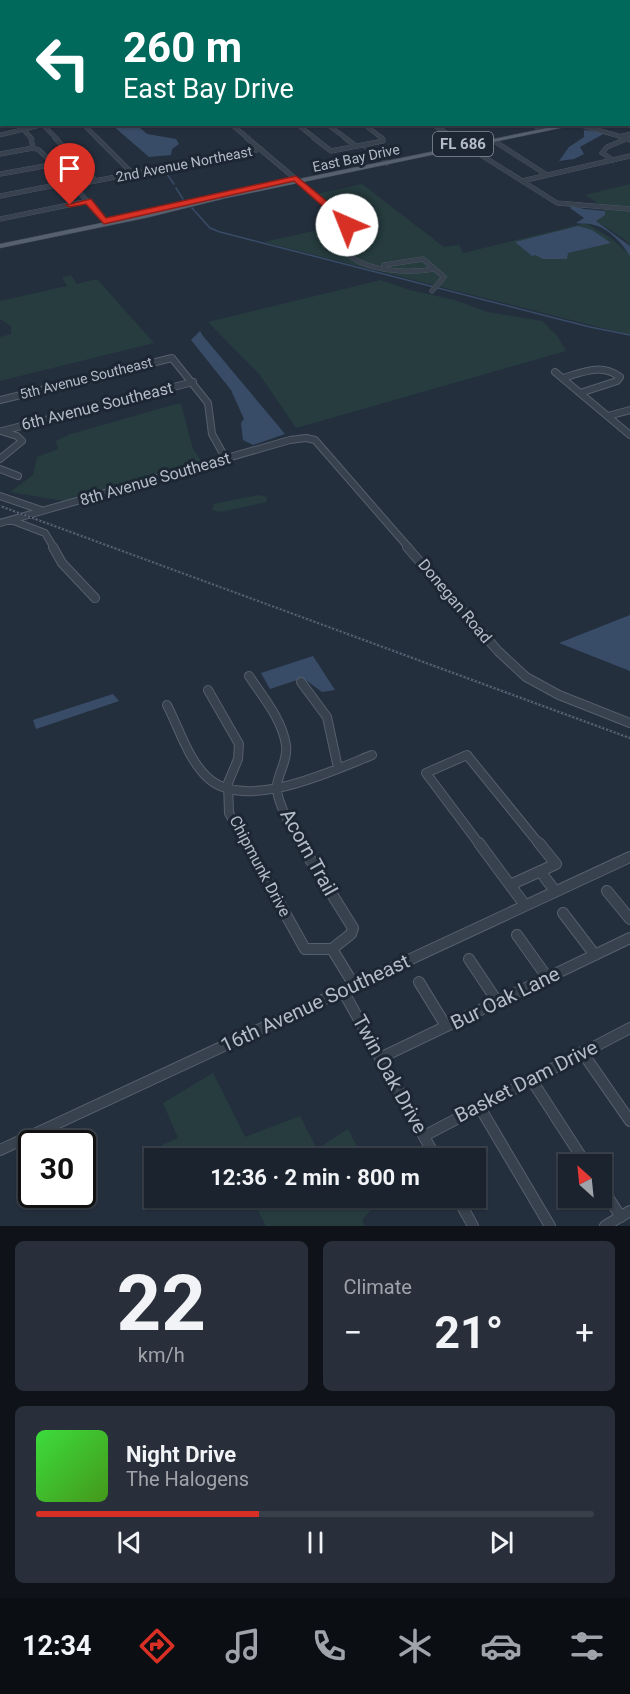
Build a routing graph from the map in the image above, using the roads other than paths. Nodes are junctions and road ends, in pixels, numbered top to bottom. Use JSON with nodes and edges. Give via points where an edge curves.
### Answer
{"nodes":[{"id":1,"x":39,"y":126,"type":"edge"},
{"id":2,"x":44,"y":126,"type":"edge"},
{"id":3,"x":85,"y":126,"type":"edge"},
{"id":4,"x":233,"y":126,"type":"edge"},
{"id":5,"x":300,"y":126,"type":"edge"},
{"id":6,"x":330,"y":126,"type":"edge"},
{"id":7,"x":367,"y":126,"type":"edge"},
{"id":8,"x":435,"y":126,"type":"edge"},
{"id":9,"x":535,"y":126,"type":"edge"},
{"id":10,"x":551,"y":126,"type":"edge"},
{"id":11,"x":562,"y":126,"type":"edge"},
{"id":12,"x":567,"y":126,"type":"edge"},
{"id":13,"x":584,"y":126,"type":"edge"},
{"id":14,"x":539,"y":129,"type":"junction"},
{"id":15,"x":24,"y":130,"type":"junction"},
{"id":16,"x":547,"y":130,"type":"junction"},
{"id":17,"x":630,"y":134,"type":"edge"},
{"id":18,"x":0,"y":135,"type":"edge"},
{"id":19,"x":622,"y":136,"type":"junction"},
{"id":20,"x":503,"y":138,"type":"junction"},
{"id":21,"x":494,"y":141,"type":"junction"},
{"id":22,"x":630,"y":141,"type":"edge"},
{"id":23,"x":364,"y":144,"type":"junction"},
{"id":24,"x":356,"y":146,"type":"junction"},
{"id":25,"x":463,"y":146,"type":"junction"},
{"id":26,"x":33,"y":148,"type":"junction"},
{"id":27,"x":261,"y":149,"type":"junction"},
{"id":28,"x":0,"y":154,"type":"edge"},
{"id":29,"x":630,"y":156,"type":"edge"},
{"id":30,"x":613,"y":160,"type":"junction"},
{"id":31,"x":385,"y":162,"type":"junction"},
{"id":32,"x":50,"y":165,"type":"junction"},
{"id":33,"x":0,"y":174,"type":"edge"},
{"id":34,"x":133,"y":174,"type":"junction"},
{"id":35,"x":548,"y":175,"type":"junction"},
{"id":36,"x":297,"y":180,"type":"junction"},
{"id":37,"x":96,"y":181,"type":"junction"},
{"id":38,"x":522,"y":181,"type":"junction"},
{"id":39,"x":71,"y":183,"type":"junction"},
{"id":40,"x":0,"y":196,"type":"edge"},
{"id":41,"x":88,"y":201,"type":"junction"},
{"id":42,"x":630,"y":209,"type":"edge"},
{"id":43,"x":0,"y":219,"type":"edge"},
{"id":44,"x":104,"y":221,"type":"junction"},
{"id":45,"x":0,"y":244,"type":"edge"},
{"id":46,"x":373,"y":265,"type":"junction"},
{"id":47,"x":435,"y":269,"type":"junction"},
{"id":48,"x":432,"y":291,"type":"dead end"},
{"id":49,"x":555,"y":372,"type":"dead end"},
{"id":50,"x":563,"y":378,"type":"junction"},
{"id":51,"x":193,"y":382,"type":"junction"},
{"id":52,"x":580,"y":393,"type":"junction"},
{"id":53,"x":0,"y":400,"type":"edge"},
{"id":54,"x":630,"y":410,"type":"edge"},
{"id":55,"x":608,"y":416,"type":"junction"},
{"id":56,"x":1,"y":431,"type":"edge"},
{"id":57,"x":630,"y":435,"type":"edge"},
{"id":58,"x":310,"y":438,"type":"joint"},
{"id":59,"x":0,"y":459,"type":"edge"},
{"id":60,"x":226,"y":459,"type":"junction"},
{"id":61,"x":0,"y":469,"type":"edge"},
{"id":62,"x":18,"y":476,"type":"dead end"},
{"id":63,"x":0,"y":496,"type":"edge"},
{"id":64,"x":42,"y":511,"type":"junction"},
{"id":65,"x":10,"y":520,"type":"junction"},
{"id":66,"x":0,"y":523,"type":"edge"},
{"id":67,"x":95,"y":598,"type":"dead end"},
{"id":68,"x":249,"y":676,"type":"dead end"},
{"id":69,"x":301,"y":682,"type":"dead end"},
{"id":70,"x":208,"y":690,"type":"dead end"},
{"id":71,"x":167,"y":705,"type":"dead end"},
{"id":72,"x":630,"y":723,"type":"edge"},
{"id":73,"x":372,"y":755,"type":"dead end"},
{"id":74,"x":338,"y":768,"type":"junction"},
{"id":75,"x":276,"y":787,"type":"junction"},
{"id":76,"x":228,"y":789,"type":"junction"},
{"id":77,"x":630,"y":857,"type":"edge"},
{"id":78,"x":540,"y":871,"type":"junction"},
{"id":79,"x":510,"y":885,"type":"junction"},
{"id":80,"x":555,"y":891,"type":"junction"},
{"id":81,"x":608,"y":891,"type":"dead end"},
{"id":82,"x":525,"y":905,"type":"junction"},
{"id":83,"x":563,"y":913,"type":"dead end"},
{"id":84,"x":630,"y":919,"type":"edge"},
{"id":85,"x":517,"y":935,"type":"dead end"},
{"id":86,"x":630,"y":938,"type":"edge"},
{"id":87,"x":332,"y":949,"type":"junction"},
{"id":88,"x":595,"y":955,"type":"junction"},
{"id":89,"x":469,"y":959,"type":"dead end"},
{"id":90,"x":547,"y":977,"type":"junction"},
{"id":91,"x":419,"y":982,"type":"dead end"},
{"id":92,"x":354,"y":985,"type":"junction"},
{"id":93,"x":343,"y":990,"type":"junction"},
{"id":94,"x":497,"y":1001,"type":"junction"},
{"id":95,"x":446,"y":1026,"type":"junction"},
{"id":96,"x":630,"y":1028,"type":"edge"},
{"id":97,"x":582,"y":1052,"type":"junction"},
{"id":98,"x":380,"y":1058,"type":"junction"},
{"id":99,"x":531,"y":1079,"type":"junction"},
{"id":100,"x":478,"y":1106,"type":"junction"},
{"id":101,"x":630,"y":1121,"type":"edge"},
{"id":102,"x":424,"y":1136,"type":"junction"},
{"id":103,"x":431,"y":1148,"type":"edge"},
{"id":104,"x":0,"y":1150,"type":"edge"},
{"id":105,"x":580,"y":1154,"type":"edge"},
{"id":106,"x":612,"y":1199,"type":"edge"},
{"id":107,"x":463,"y":1208,"type":"edge"},
{"id":108,"x":625,"y":1214,"type":"edge"},
{"id":109,"x":473,"y":1226,"type":"edge"},
{"id":110,"x":550,"y":1226,"type":"edge"},
{"id":111,"x":605,"y":1226,"type":"edge"}],
"edges":[{"from":1,"to":15,"type":"street"},
{"from":2,"to":37,"type":"street"},
{"from":3,"to":34,"type":"street"},
{"from":4,"to":27,"type":"street"},
{"from":5,"to":24,"type":"street","via":[[331,151]]},
{"from":6,"to":24,"type":"street"},
{"from":7,"to":23,"type":"street","via":[[383,141]]},
{"from":8,"to":25,"type":"street"},
{"from":9,"to":14,"type":"street"},
{"from":10,"to":14,"type":"main road","name":"East Bay Drive","number":"FL 686"},
{"from":11,"to":16,"type":"main road"},
{"from":12,"to":16,"type":"main road","name":"East Bay Drive","number":"FL 686"},
{"from":13,"to":19,"type":"street"},
{"from":14,"to":20,"type":"main road","name":"East Bay Drive","number":"FL 686"},
{"from":15,"to":18,"type":"street"},
{"from":15,"to":26,"type":"street","via":[[32,139]]},
{"from":16,"to":20,"type":"main road","name":"East Bay Drive","number":"FL 686"},
{"from":17,"to":19,"type":"street"},
{"from":19,"to":22,"type":"street"},
{"from":19,"to":30,"type":"street","via":[[624,140],[602,153]]},
{"from":20,"to":21,"type":"main road","name":"East Bay Drive","number":"FL 686"},
{"from":20,"to":25,"type":"main road","name":"East Bay Drive","number":"FL 686"},
{"from":21,"to":25,"type":"main road","name":"East Bay Drive","number":"FL 686"},
{"from":21,"to":35,"type":"street"},
{"from":23,"to":24,"type":"street"},
{"from":23,"to":31,"type":"street"},
{"from":25,"to":31,"type":"main road","name":"East Bay Drive","number":"FL 686"},
{"from":25,"to":31,"type":"main road","name":"East Bay Drive","number":"FL 686"},
{"from":25,"to":38,"type":"street"},
{"from":26,"to":28,"type":"street"},
{"from":26,"to":32,"type":"street"},
{"from":27,"to":34,"type":"street","name":"2nd Avenue Northeast"},
{"from":27,"to":36,"type":"street"},
{"from":29,"to":30,"type":"street"},
{"from":30,"to":35,"type":"street"},
{"from":31,"to":36,"type":"main road","name":"East Bay Drive","number":"FL 686"},
{"from":31,"to":36,"type":"main road","name":"East Bay Drive","number":"FL 686"},
{"from":32,"to":33,"type":"street"},
{"from":32,"to":39,"type":"street"},
{"from":34,"to":37,"type":"street","name":"2nd Avenue Northeast"},
{"from":35,"to":38,"type":"street"},
{"from":36,"to":44,"type":"main road","name":"East Bay Drive","number":"FL 686"},
{"from":36,"to":45,"type":"main road","name":"East Bay Drive","number":"FL 686"},
{"from":36,"to":46,"type":"street","via":[[348,227],[339,238],[340,250]]},
{"from":37,"to":39,"type":"street","name":"2nd Avenue Northeast"},
{"from":38,"to":42,"type":"street","via":[[557,203]]},
{"from":39,"to":40,"type":"street","name":"2nd Avenue Northeast"},
{"from":39,"to":41,"type":"street"},
{"from":41,"to":43,"type":"street"},
{"from":41,"to":44,"type":"street"},
{"from":44,"to":45,"type":"main road","name":"East Bay Drive","number":"FL 686"},
{"from":46,"to":47,"type":"street","via":[[411,273]]},
{"from":46,"to":47,"type":"street","via":[[422,259]]},
{"from":47,"to":48,"type":"street","via":[[444,277]]},
{"from":49,"to":50,"type":"street"},
{"from":50,"to":52,"type":"street"},
{"from":50,"to":52,"type":"street","via":[[597,369],[608,369],[620,377]]},
{"from":51,"to":53,"type":"street","name":"5th Avenue Southeast","via":[[172,358]]},
{"from":51,"to":56,"type":"street","name":"6th Avenue Southeast"},
{"from":51,"to":60,"type":"street","via":[[208,403],[215,443]]},
{"from":52,"to":55,"type":"street"},
{"from":54,"to":55,"type":"street"},
{"from":55,"to":57,"type":"street"},
{"from":56,"to":59,"type":"street","via":[[21,438],[21,443]]},
{"from":58,"to":60,"type":"street","name":"8th Avenue Southeast"},
{"from":58,"to":72,"type":"street","name":"Donegan Road","via":[[320,443],[519,672],[560,697]]},
{"from":60,"to":64,"type":"street","name":"8th Avenue Southeast"},
{"from":61,"to":62,"type":"street"},
{"from":63,"to":64,"type":"street"},
{"from":64,"to":65,"type":"street","name":"8th Avenue Southeast"},
{"from":65,"to":66,"type":"street","name":"8th Avenue Southeast"},
{"from":65,"to":67,"type":"street","via":[[45,533],[62,563]]},
{"from":68,"to":75,"type":"street","via":[[284,736],[285,761]]},
{"from":69,"to":74,"type":"street","via":[[328,723]]},
{"from":70,"to":76,"type":"street","name":"Chipmunk Drive","via":[[239,744]]},
{"from":71,"to":76,"type":"street","via":[[205,774]]},
{"from":73,"to":74,"type":"street"},
{"from":74,"to":75,"type":"street"},
{"from":75,"to":76,"type":"street"},
{"from":75,"to":87,"type":"street","name":"Acorn Trail","via":[[288,821],[353,928]]},
{"from":76,"to":87,"type":"street","name":"Chipmunk Drive","via":[[229,813],[305,949]]},
{"from":77,"to":80,"type":"street","name":"16th Avenue Southeast"},
{"from":78,"to":79,"type":"street"},
{"from":78,"to":79,"type":"street","via":[[556,864],[467,755],[426,773]]},
{"from":78,"to":80,"type":"street"},
{"from":79,"to":82,"type":"street"},
{"from":80,"to":82,"type":"street","name":"16th Avenue Southeast"},
{"from":81,"to":84,"type":"street"},
{"from":82,"to":92,"type":"street","name":"16th Avenue Southeast"},
{"from":83,"to":88,"type":"street"},
{"from":85,"to":90,"type":"street"},
{"from":86,"to":88,"type":"street","name":"Bur Oak Lane"},
{"from":87,"to":92,"type":"street"},
{"from":88,"to":90,"type":"street","name":"Bur Oak Lane"},
{"from":89,"to":94,"type":"street"},
{"from":90,"to":94,"type":"street","name":"Bur Oak Lane"},
{"from":91,"to":95,"type":"street"},
{"from":92,"to":93,"type":"street","name":"16th Avenue Southeast"},
{"from":93,"to":98,"type":"street","name":"Twin Oak Drive"},
{"from":93,"to":104,"type":"street","name":"16th Avenue Southeast"},
{"from":94,"to":95,"type":"street","name":"Bur Oak Lane"},
{"from":95,"to":98,"type":"street","name":"Bur Oak Lane"},
{"from":96,"to":97,"type":"street","name":"Basket Dam Drive"},
{"from":97,"to":99,"type":"street","name":"Basket Dam Drive"},
{"from":97,"to":101,"type":"street"},
{"from":98,"to":102,"type":"street","name":"Twin Oak Drive"},
{"from":99,"to":100,"type":"street","name":"Basket Dam Drive"},
{"from":99,"to":105,"type":"street"},
{"from":100,"to":102,"type":"street","name":"Basket Dam Drive"},
{"from":100,"to":110,"type":"street"},
{"from":102,"to":103,"type":"street","name":"Twin Oak Drive"},
{"from":106,"to":108,"type":"street"},
{"from":107,"to":109,"type":"street"},
{"from":108,"to":111,"type":"street"}]}
